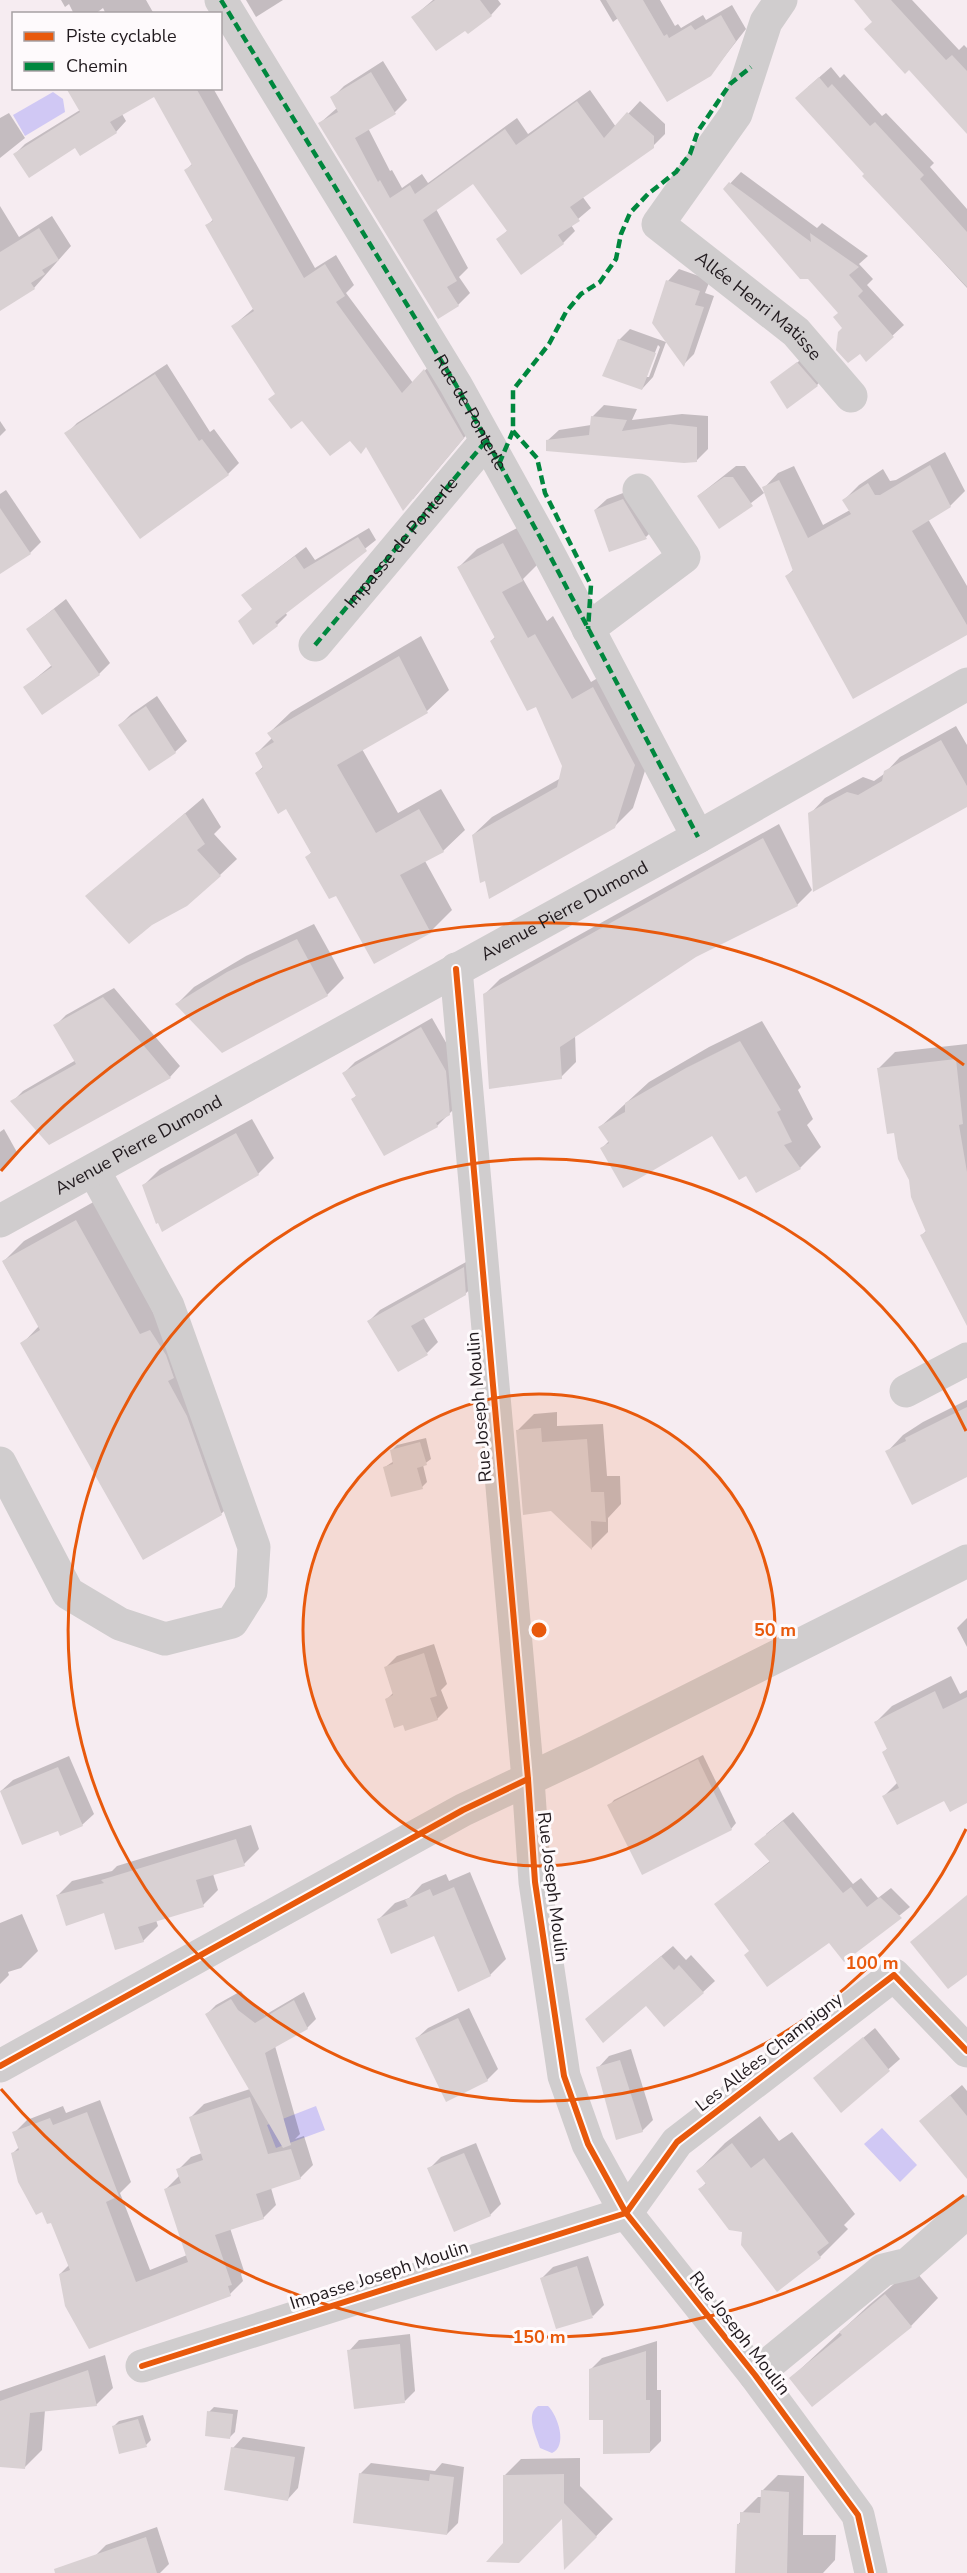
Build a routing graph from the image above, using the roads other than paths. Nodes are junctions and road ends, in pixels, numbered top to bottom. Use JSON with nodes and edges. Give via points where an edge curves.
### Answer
{"nodes":[{"id":1,"x":221,"y":0,"type":"edge"},
{"id":2,"x":781,"y":0,"type":"edge"},
{"id":3,"x":851,"y":396,"type":"dead end"},
{"id":4,"x":486,"y":441,"type":"junction"},
{"id":5,"x":639,"y":490,"type":"dead end"},
{"id":6,"x":588,"y":628,"type":"junction"},
{"id":7,"x":315,"y":645,"type":"dead end"},
{"id":8,"x":967,"y":684,"type":"edge"},
{"id":9,"x":698,"y":837,"type":"junction"},
{"id":10,"x":456,"y":969,"type":"junction"},
{"id":11,"x":94,"y":1171,"type":"junction"},
{"id":12,"x":0,"y":1221,"type":"edge"},
{"id":13,"x":967,"y":1359,"type":"edge"},
{"id":14,"x":906,"y":1391,"type":"dead end"},
{"id":15,"x":0,"y":1463,"type":"edge"},
{"id":16,"x":967,"y":1561,"type":"edge"},
{"id":17,"x":528,"y":1779,"type":"junction"},
{"id":18,"x":967,"y":2051,"type":"edge"},
{"id":19,"x":0,"y":2066,"type":"edge"},
{"id":20,"x":626,"y":2212,"type":"junction"},
{"id":21,"x":967,"y":2212,"type":"edge"},
{"id":22,"x":142,"y":2366,"type":"dead end"},
{"id":23,"x":755,"y":2375,"type":"junction"},
{"id":24,"x":871,"y":2573,"type":"edge"}],
"edges":[{"from":1,"to":4,"type":"street","name":"Rue de Ponterle"},
{"from":2,"to":3,"type":"street","name":"Allée Henri Matisse","via":[[766,22],[736,114],[658,224],[796,332]]},
{"from":4,"to":6,"type":"street","name":"Rue de Ponterle"},
{"from":4,"to":7,"type":"street","name":"Impasse de Ponterle"},
{"from":5,"to":6,"type":"street","via":[[684,557]]},
{"from":6,"to":9,"type":"street","name":"Rue de Ponterle"},
{"from":8,"to":9,"type":"street","name":"Avenue Pierre Dumond"},
{"from":9,"to":10,"type":"street","name":"Avenue Pierre Dumond"},
{"from":10,"to":11,"type":"street","name":"Avenue Pierre Dumond"},
{"from":10,"to":17,"type":"street","name":"Rue Joseph Moulin"},
{"from":11,"to":12,"type":"street","name":"Avenue Pierre Dumond"},
{"from":11,"to":15,"type":"street","via":[[168,1306],[254,1547],[251,1593],[232,1622],[165,1639],[120,1624],[68,1593]]},
{"from":13,"to":14,"type":"street"},
{"from":16,"to":17,"type":"street"},
{"from":17,"to":19,"type":"street","via":[[463,1810]]},
{"from":17,"to":20,"type":"street","name":"Rue Joseph Moulin","via":[[535,1882],[564,2076],[588,2144]]},
{"from":18,"to":20,"type":"street","name":"Les Allées Champigny","via":[[894,1975],[677,2142]]},
{"from":20,"to":22,"type":"street","name":"Impasse Joseph Moulin"},
{"from":20,"to":23,"type":"street","name":"Rue Joseph Moulin"},
{"from":21,"to":23,"type":"street","via":[[908,2264],[883,2270]]},
{"from":23,"to":24,"type":"street","name":"Rue Joseph Moulin","via":[[858,2515]]}]}
